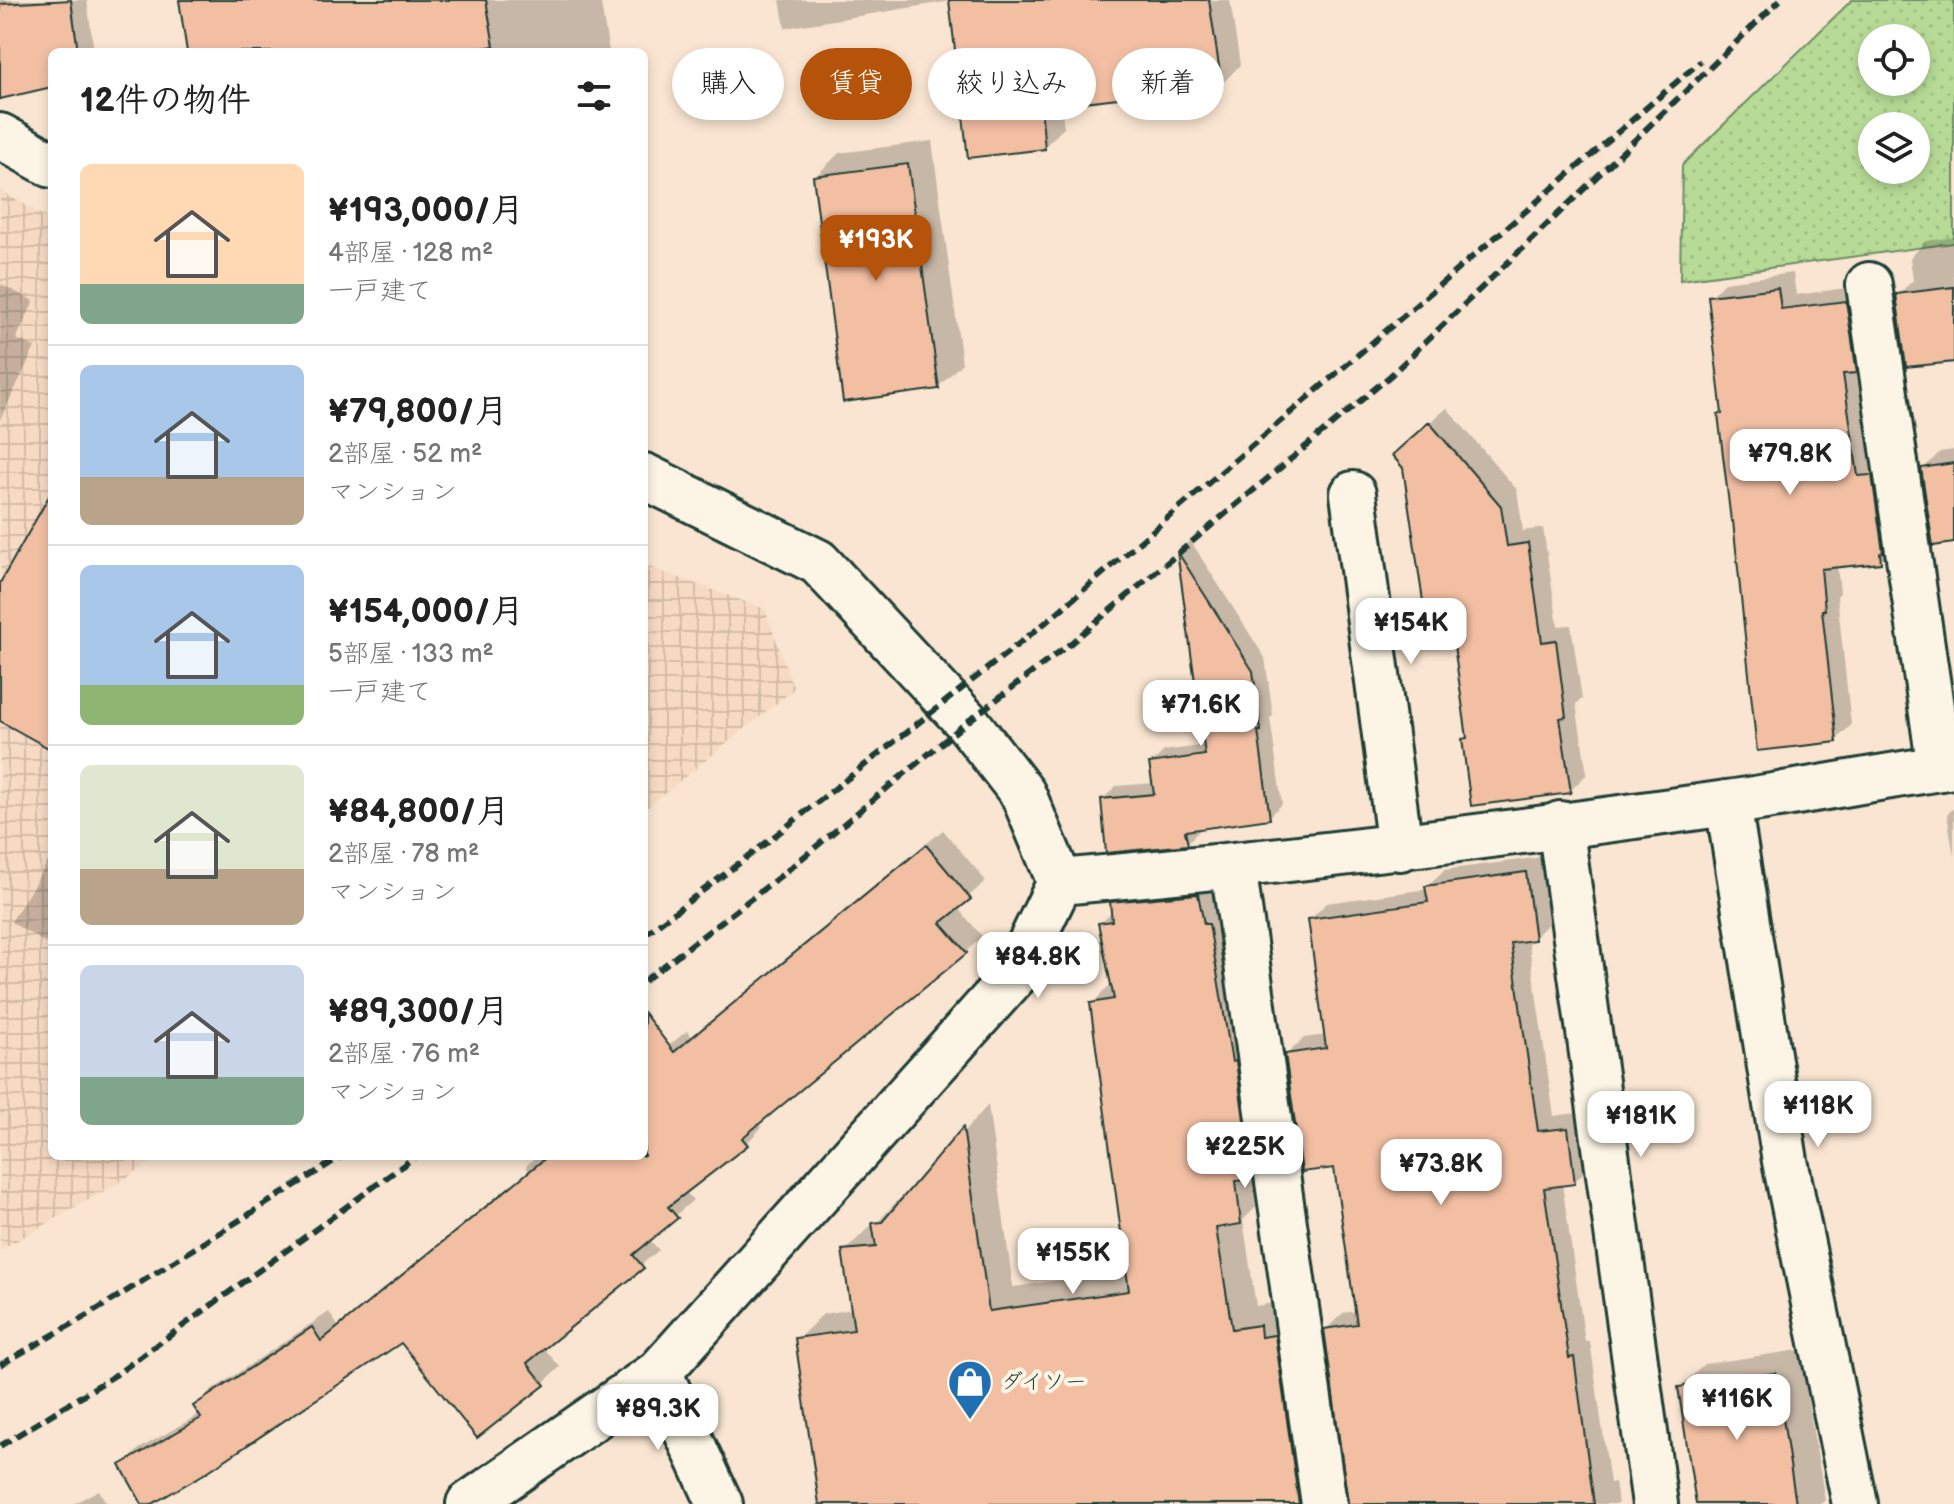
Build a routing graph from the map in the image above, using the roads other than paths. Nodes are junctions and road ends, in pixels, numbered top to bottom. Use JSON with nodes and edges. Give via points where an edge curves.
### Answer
{"nodes":[{"id":1,"x":0,"y":136,"type":"edge"},
{"id":2,"x":48,"y":163,"type":"edge"},
{"id":3,"x":1869,"y":285,"type":"dead end"},
{"id":4,"x":648,"y":478,"type":"edge"},
{"id":5,"x":1353,"y":494,"type":"dead end"},
{"id":6,"x":1947,"y":767,"type":"edge"},
{"id":7,"x":1728,"y":803,"type":"junction"},
{"id":8,"x":1560,"y":824,"type":"junction"},
{"id":9,"x":1400,"y":848,"type":"junction"},
{"id":10,"x":1233,"y":866,"type":"junction"},
{"id":11,"x":1060,"y":882,"type":"junction"},
{"id":12,"x":659,"y":1372,"type":"junction"},
{"id":13,"x":469,"y":1504,"type":"edge"},
{"id":14,"x":720,"y":1504,"type":"edge"},
{"id":15,"x":1324,"y":1504,"type":"edge"},
{"id":16,"x":1655,"y":1504,"type":"edge"},
{"id":17,"x":1855,"y":1504,"type":"edge"}],
"edges":[{"from":1,"to":2,"type":"street"},
{"from":3,"to":6,"type":"street"},
{"from":4,"to":11,"type":"street","via":[[818,562],[967,722],[1023,794]]},
{"from":5,"to":9,"type":"street"},
{"from":6,"to":7,"type":"street"},
{"from":7,"to":8,"type":"street"},
{"from":7,"to":17,"type":"street","via":[[1785,1161]]},
{"from":8,"to":9,"type":"street"},
{"from":8,"to":16,"type":"street"},
{"from":9,"to":10,"type":"street"},
{"from":10,"to":11,"type":"street"},
{"from":10,"to":15,"type":"street"},
{"from":11,"to":12,"type":"street","via":[[1015,975]]},
{"from":12,"to":13,"type":"street"},
{"from":12,"to":14,"type":"street"}]}
